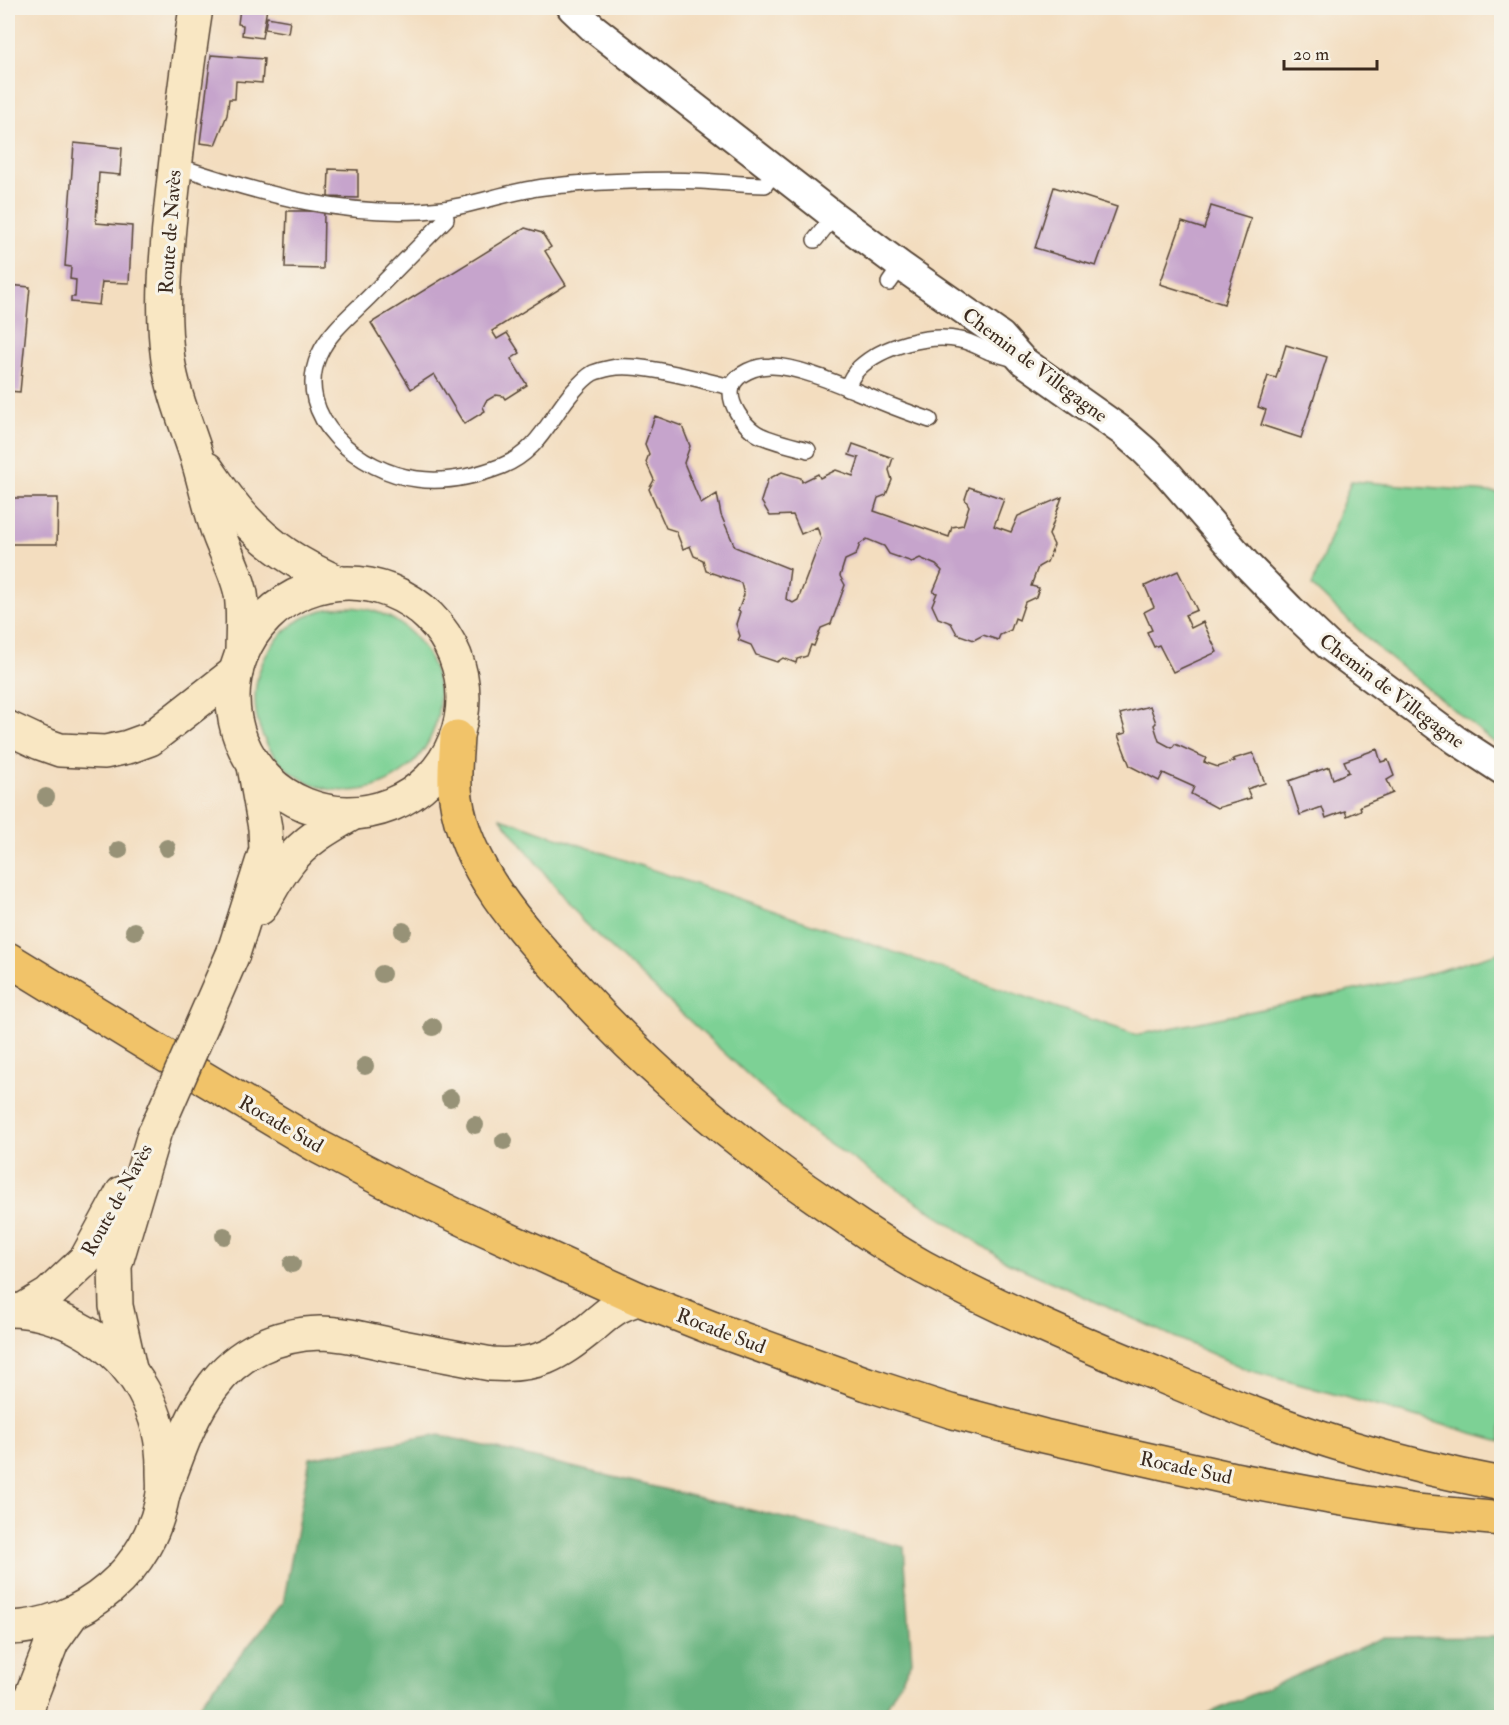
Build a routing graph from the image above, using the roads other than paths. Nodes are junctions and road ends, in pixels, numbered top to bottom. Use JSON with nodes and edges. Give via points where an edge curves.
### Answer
{"nodes":[{"id":1,"x":196,"y":8,"type":"edge"},
{"id":2,"x":572,"y":8,"type":"edge"},
{"id":3,"x":175,"y":165,"type":"junction"},
{"id":4,"x":775,"y":171,"type":"junction"},
{"id":5,"x":445,"y":209,"type":"junction"},
{"id":6,"x":834,"y":216,"type":"junction"},
{"id":7,"x":815,"y":240,"type":"dead end"},
{"id":8,"x":1023,"y":362,"type":"junction"},
{"id":9,"x":732,"y":387,"type":"junction"},
{"id":10,"x":847,"y":388,"type":"junction"},
{"id":11,"x":930,"y":420,"type":"dead end"},
{"id":12,"x":808,"y":450,"type":"dead end"},
{"id":13,"x":196,"y":453,"type":"junction"},
{"id":14,"x":340,"y":583,"type":"junction"},
{"id":15,"x":239,"y":663,"type":"junction"},
{"id":16,"x":8,"y":728,"type":"edge"},
{"id":17,"x":457,"y":737,"type":"junction"},
{"id":18,"x":254,"y":766,"type":"junction"},
{"id":19,"x":1502,"y":770,"type":"edge"},
{"id":20,"x":352,"y":814,"type":"junction"},
{"id":21,"x":234,"y":951,"type":"junction"},
{"id":22,"x":8,"y":959,"type":"edge"},
{"id":23,"x":156,"y":1131,"type":"junction"},
{"id":24,"x":639,"y":1299,"type":"junction"},
{"id":25,"x":15,"y":1310,"type":"edge"},
{"id":26,"x":130,"y":1369,"type":"junction"},
{"id":27,"x":1502,"y":1484,"type":"edge"},
{"id":28,"x":163,"y":1494,"type":"junction"},
{"id":29,"x":1502,"y":1519,"type":"edge"},
{"id":30,"x":72,"y":1614,"type":"junction"},
{"id":31,"x":8,"y":1628,"type":"edge"},
{"id":32,"x":26,"y":1718,"type":"edge"}],
"edges":[{"from":1,"to":3,"type":"main road","name":"Route de Navès"},
{"from":2,"to":4,"type":"street","name":"Chemin de Villegagne"},
{"from":3,"to":5,"type":"lane","via":[[298,200],[401,213]]},
{"from":3,"to":13,"type":"main road","name":"Route de Navès","via":[[165,325],[175,389]]},
{"from":4,"to":5,"type":"lane","via":[[765,185],[660,180],[574,184]]},
{"from":4,"to":6,"type":"street","name":"Chemin de Villegagne"},
{"from":5,"to":9,"type":"lane","via":[[446,219],[338,328],[320,354],[314,372],[314,395],[324,423],[340,441],[371,464],[400,476],[434,480],[468,476],[501,466],[527,452],[577,386],[594,373],[613,368],[649,370]]},
{"from":6,"to":7,"type":"lane"},
{"from":6,"to":8,"type":"street","name":"Chemin de Villegagne","via":[[895,274],[1000,336]]},
{"from":8,"to":10,"type":"lane","via":[[989,352],[972,342],[933,337],[907,343],[869,360],[852,376]]},
{"from":8,"to":19,"type":"street","name":"Chemin de Villegagne","via":[[1145,451],[1254,572],[1328,645]]},
{"from":9,"to":10,"type":"lane","via":[[740,376],[770,366]]},
{"from":9,"to":12,"type":"lane","via":[[733,402],[747,426],[758,434]]},
{"from":10,"to":11,"type":"lane"},
{"from":13,"to":14,"type":"main road","name":"Route de Navès","via":[[263,538],[318,574]]},
{"from":13,"to":15,"type":"main road","name":"Route de Navès","via":[[209,505],[241,593]]},
{"from":14,"to":15,"type":"main road","name":"Route de Navès","via":[[309,590],[281,604],[258,626]]},
{"from":14,"to":17,"type":"main road","name":"Route de Navès","via":[[378,586],[413,602],[441,628],[458,662],[464,700]]},
{"from":15,"to":16,"type":"main road","via":[[150,739],[128,747],[105,752],[60,750]]},
{"from":15,"to":18,"type":"main road","name":"Route de Navès","via":[[232,705],[239,737]]},
{"from":17,"to":20,"type":"main road","name":"Route de Navès","via":[[441,768],[416,792],[386,808]]},
{"from":17,"to":27,"type":"main road","via":[[456,801],[471,850],[498,896],[605,1020],[698,1107],[782,1174],[922,1266],[1092,1348],[1348,1447]]},
{"from":18,"to":20,"type":"main road","name":"Route de Navès","via":[[274,787],[297,802],[324,811]]},
{"from":18,"to":21,"type":"main road","name":"Route de Navès","via":[[266,850]]},
{"from":20,"to":21,"type":"main road","name":"Route de Navès","via":[[305,844],[289,862]]},
{"from":21,"to":23,"type":"main road","name":"Route de Navès","bridge":true},
{"from":22,"to":24,"type":"main road","name":"Rocade Sud","via":[[319,1147]]},
{"from":23,"to":25,"type":"main road","name":"Route de Navès","via":[[86,1259],[48,1295]]},
{"from":23,"to":26,"type":"main road","name":"Route de Navès","via":[[115,1266],[116,1306]]},
{"from":24,"to":28,"type":"main road","via":[[614,1309],[555,1354],[514,1366],[321,1333],[296,1335],[250,1351],[227,1368],[196,1413]]},
{"from":24,"to":29,"type":"main road","name":"Rocade Sud","via":[[867,1384],[1044,1436],[1330,1497]]},
{"from":25,"to":26,"type":"main road","name":"Route de Navès","via":[[63,1320],[100,1340]]},
{"from":26,"to":28,"type":"main road","name":"Route de Navès","via":[[155,1418],[163,1450]]},
{"from":28,"to":30,"type":"main road","name":"Route de Navès","via":[[152,1531],[132,1565],[105,1593]]},
{"from":30,"to":31,"type":"main road","name":"Route de Navès","via":[[28,1628]]},
{"from":30,"to":32,"type":"main road","name":"Route de Navès","via":[[52,1642]]}]}
